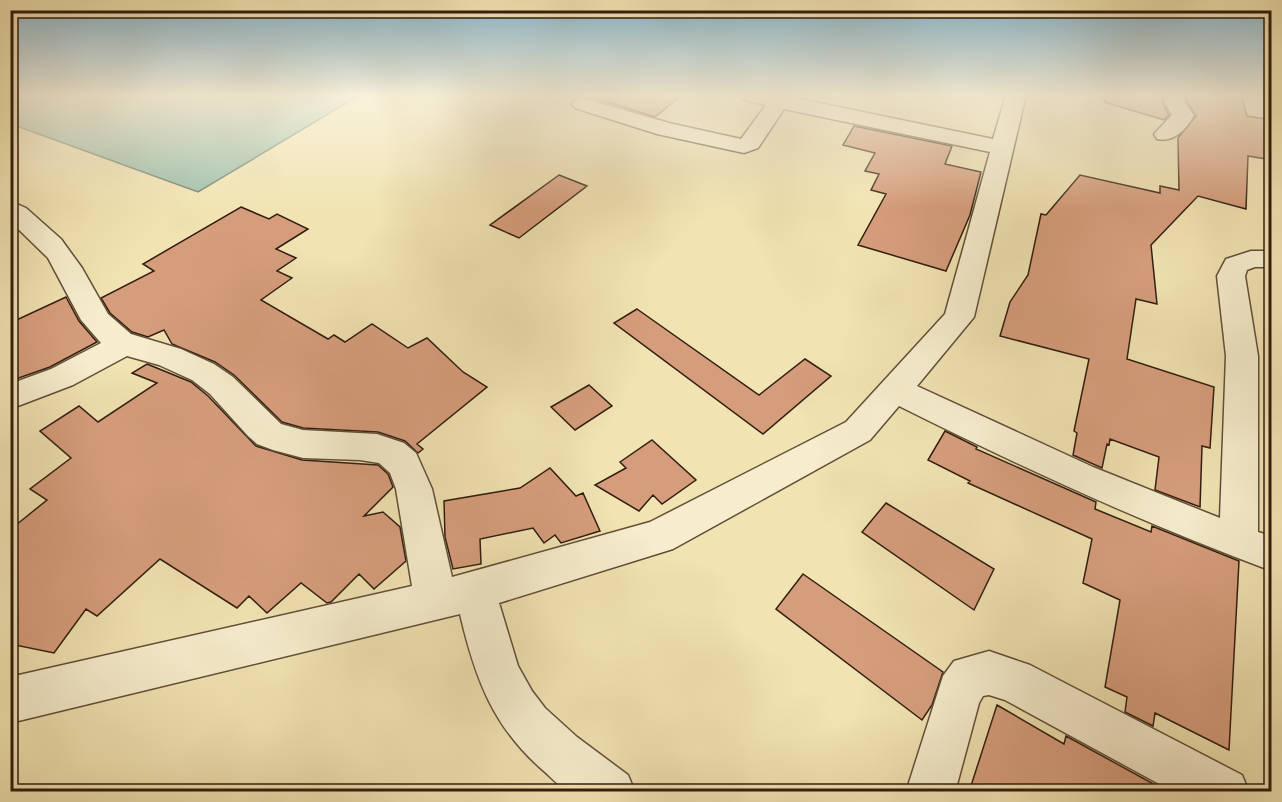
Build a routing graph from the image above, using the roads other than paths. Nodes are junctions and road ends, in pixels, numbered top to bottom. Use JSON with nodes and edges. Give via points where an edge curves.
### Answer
{"nodes":[{"id":1,"x":681,"y":132,"type":"edge"},
{"id":2,"x":759,"y":132,"type":"edge"},
{"id":3,"x":932,"y":132,"type":"edge"},
{"id":4,"x":1006,"y":132,"type":"edge"},
{"id":5,"x":1002,"y":148,"type":"junction"},
{"id":6,"x":10,"y":208,"type":"edge"},
{"id":7,"x":1272,"y":259,"type":"edge"},
{"id":8,"x":123,"y":345,"type":"junction"},
{"id":9,"x":894,"y":389,"type":"junction"},
{"id":10,"x":10,"y":397,"type":"edge"},
{"id":11,"x":1255,"y":548,"type":"edge"},
{"id":12,"x":455,"y":595,"type":"junction"},
{"id":13,"x":10,"y":700,"type":"edge"},
{"id":14,"x":611,"y":792,"type":"edge"},
{"id":15,"x":930,"y":792,"type":"edge"},
{"id":16,"x":1225,"y":792,"type":"edge"}],
"edges":[{"from":1,"to":2,"type":"street","via":[[744,146]]},
{"from":3,"to":5,"type":"street"},
{"from":4,"to":5,"type":"street"},
{"from":5,"to":9,"type":"street","via":[[959,317]]},
{"from":6,"to":8,"type":"street","via":[[32,225],[62,259],[90,314]]},
{"from":7,"to":11,"type":"street","via":[[1251,259],[1236,265],[1231,276],[1242,356],[1239,436]]},
{"from":8,"to":10,"type":"street"},
{"from":8,"to":12,"type":"street","via":[[169,357],[205,373],[270,434],[289,442],[376,446],[395,455],[405,465]]},
{"from":9,"to":11,"type":"street","via":[[1140,506]]},
{"from":9,"to":12,"type":"street","via":[[858,430],[659,537]]},
{"from":12,"to":13,"type":"street"},
{"from":12,"to":14,"type":"street","via":[[522,716],[561,757]]},
{"from":15,"to":16,"type":"street","via":[[959,692],[970,677],[989,673],[1014,681]]}]}
